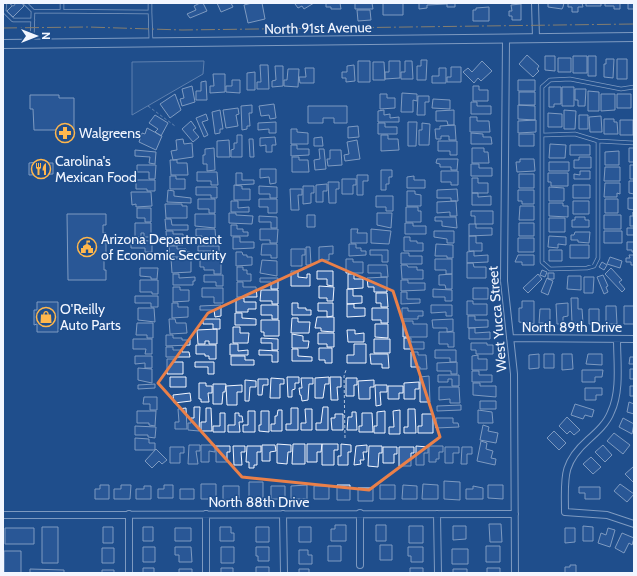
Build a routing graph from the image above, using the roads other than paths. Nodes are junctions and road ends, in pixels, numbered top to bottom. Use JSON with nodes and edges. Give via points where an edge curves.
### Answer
{"nodes":[{"id":1,"x":5,"y":3,"type":"edge"},
{"id":2,"x":25,"y":3,"type":"edge"},
{"id":3,"x":62,"y":3,"type":"edge"},
{"id":4,"x":150,"y":3,"type":"edge"},
{"id":5,"x":535,"y":3,"type":"edge"},
{"id":6,"x":33,"y":10,"type":"junction"},
{"id":7,"x":62,"y":11,"type":"junction"},
{"id":8,"x":150,"y":12,"type":"junction"},
{"id":9,"x":33,"y":20,"type":"junction"},
{"id":10,"x":634,"y":37,"type":"edge"},
{"id":11,"x":536,"y":38,"type":"junction"},
{"id":12,"x":506,"y":39,"type":"junction"},
{"id":13,"x":151,"y":42,"type":"junction"},
{"id":14,"x":3,"y":44,"type":"edge"},
{"id":15,"x":32,"y":44,"type":"junction"},
{"id":16,"x":634,"y":87,"type":"edge"},
{"id":17,"x":544,"y":135,"type":"junction"},
{"id":18,"x":598,"y":141,"type":"junction"},
{"id":19,"x":634,"y":143,"type":"edge"},
{"id":20,"x":510,"y":338,"type":"junction"},
{"id":21,"x":617,"y":339,"type":"junction"},
{"id":22,"x":634,"y":339,"type":"edge"},
{"id":23,"x":360,"y":513,"type":"junction"},
{"id":24,"x":128,"y":514,"type":"junction"},
{"id":25,"x":206,"y":514,"type":"junction"},
{"id":26,"x":283,"y":514,"type":"junction"},
{"id":27,"x":437,"y":514,"type":"junction"},
{"id":28,"x":515,"y":514,"type":"junction"},
{"id":29,"x":3,"y":515,"type":"edge"},
{"id":30,"x":633,"y":522,"type":"edge"},
{"id":31,"x":360,"y":565,"type":"dead end"},
{"id":32,"x":129,"y":573,"type":"edge"},
{"id":33,"x":206,"y":573,"type":"edge"},
{"id":34,"x":284,"y":573,"type":"edge"},
{"id":35,"x":438,"y":573,"type":"edge"},
{"id":36,"x":515,"y":573,"type":"edge"}],
"edges":[{"from":1,"to":9,"type":"lane","via":[[4,11],[13,20]]},
{"from":2,"to":6,"type":"lane"},
{"from":3,"to":7,"type":"lane"},
{"from":4,"to":8,"type":"lane"},
{"from":5,"to":11,"type":"street"},
{"from":6,"to":7,"type":"lane"},
{"from":6,"to":9,"type":"lane"},
{"from":7,"to":8,"type":"lane"},
{"from":8,"to":13,"type":"lane"},
{"from":9,"to":15,"type":"lane"},
{"from":10,"to":11,"type":"main road","name":"North 91st Avenue"},
{"from":11,"to":12,"type":"main road","name":"North 91st Avenue"},
{"from":12,"to":13,"type":"main road","name":"North 91st Avenue"},
{"from":12,"to":20,"type":"street","name":"West Yucca Street","via":[[504,281]]},
{"from":13,"to":15,"type":"main road","name":"North 91st Avenue"},
{"from":14,"to":15,"type":"main road","name":"North 91st Avenue"},
{"from":16,"to":17,"type":"lane","via":[[621,88],[570,79],[550,80],[542,87]]},
{"from":17,"to":18,"type":"lane","via":[[575,134]]},
{"from":17,"to":18,"type":"lane","via":[[542,262],[550,268],[587,268],[594,266],[598,258]]},
{"from":18,"to":19,"type":"lane"},
{"from":20,"to":21,"type":"street","name":"North 89th Drive"},
{"from":20,"to":28,"type":"street","name":"West Yucca Street","via":[[514,374]]},
{"from":21,"to":22,"type":"street","name":"North 89th Drive"},
{"from":21,"to":30,"type":"street","via":[[616,396],[612,411],[607,420],[571,458],[567,468],[565,512],[607,514]]},
{"from":23,"to":26,"type":"street","name":"North 88th Drive"},
{"from":23,"to":27,"type":"street","name":"North 88th Drive"},
{"from":23,"to":31,"type":"street"},
{"from":24,"to":25,"type":"street","name":"North 88th Drive"},
{"from":24,"to":29,"type":"street","name":"North 88th Drive"},
{"from":24,"to":32,"type":"street"},
{"from":25,"to":26,"type":"street","name":"North 88th Drive"},
{"from":25,"to":33,"type":"street"},
{"from":26,"to":34,"type":"street"},
{"from":27,"to":28,"type":"street","name":"North 88th Drive"},
{"from":27,"to":35,"type":"street"},
{"from":28,"to":36,"type":"street","name":"West Yucca Street"}]}
